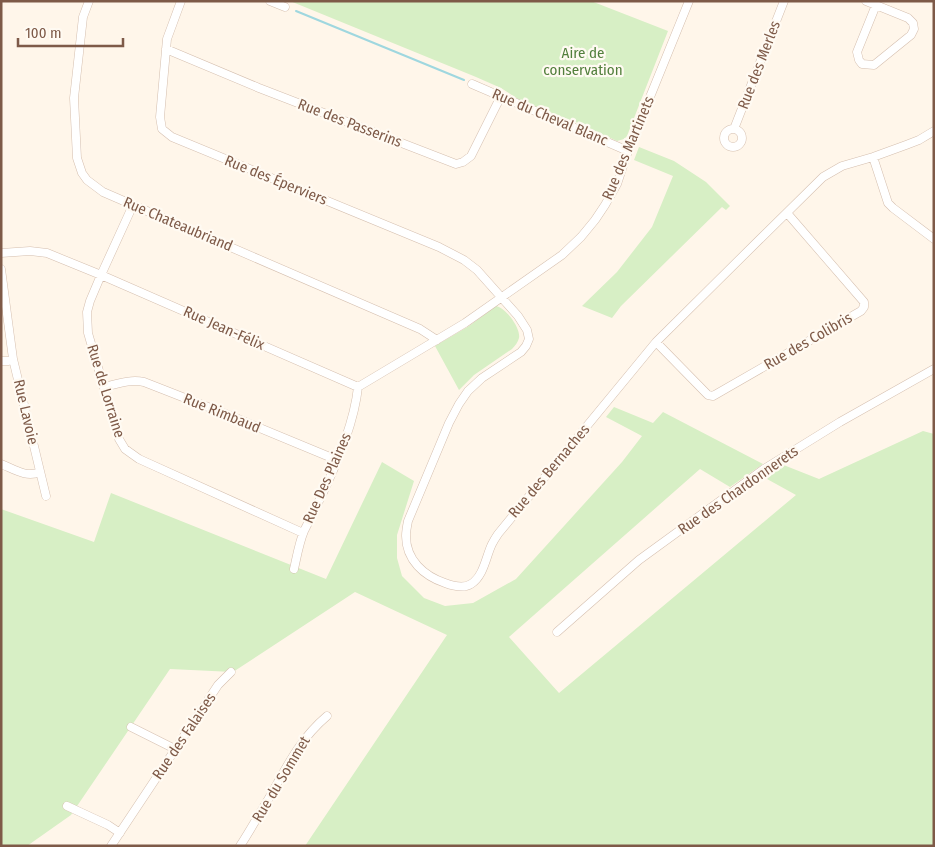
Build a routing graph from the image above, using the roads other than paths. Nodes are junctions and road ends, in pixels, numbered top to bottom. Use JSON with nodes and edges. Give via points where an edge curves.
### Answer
{"nodes":[{"id":1,"x":89,"y":1,"type":"edge"},
{"id":2,"x":181,"y":1,"type":"edge"},
{"id":3,"x":270,"y":1,"type":"edge"},
{"id":4,"x":689,"y":1,"type":"edge"},
{"id":5,"x":784,"y":1,"type":"edge"},
{"id":6,"x":866,"y":1,"type":"edge"},
{"id":7,"x":876,"y":5,"type":"junction"},
{"id":8,"x":285,"y":7,"type":"dead end"},
{"id":9,"x":166,"y":49,"type":"junction"},
{"id":10,"x":472,"y":84,"type":"dead end"},
{"id":11,"x":501,"y":96,"type":"junction"},
{"id":12,"x":734,"y":129,"type":"dead end"},
{"id":13,"x":934,"y":131,"type":"edge"},
{"id":14,"x":628,"y":151,"type":"junction"},
{"id":15,"x":873,"y":157,"type":"junction"},
{"id":16,"x":133,"y":205,"type":"junction"},
{"id":17,"x":786,"y":213,"type":"junction"},
{"id":18,"x":934,"y":239,"type":"edge"},
{"id":19,"x":1,"y":253,"type":"edge"},
{"id":20,"x":1,"y":269,"type":"edge"},
{"id":21,"x":101,"y":275,"type":"junction"},
{"id":22,"x":501,"y":297,"type":"junction"},
{"id":23,"x":436,"y":340,"type":"junction"},
{"id":24,"x":656,"y":342,"type":"junction"},
{"id":25,"x":13,"y":359,"type":"junction"},
{"id":26,"x":1,"y":361,"type":"edge"},
{"id":27,"x":934,"y":369,"type":"edge"},
{"id":28,"x":104,"y":387,"type":"junction"},
{"id":29,"x":358,"y":387,"type":"junction"},
{"id":30,"x":337,"y":460,"type":"junction"},
{"id":31,"x":1,"y":464,"type":"edge"},
{"id":32,"x":40,"y":472,"type":"junction"},
{"id":33,"x":46,"y":496,"type":"dead end"},
{"id":34,"x":303,"y":533,"type":"junction"},
{"id":35,"x":294,"y":568,"type":"dead end"},
{"id":36,"x":557,"y":632,"type":"dead end"},
{"id":37,"x":231,"y":672,"type":"dead end"},
{"id":38,"x":327,"y":716,"type":"dead end"},
{"id":39,"x":131,"y":727,"type":"dead end"},
{"id":40,"x":175,"y":749,"type":"junction"},
{"id":41,"x":67,"y":806,"type":"dead end"},
{"id":42,"x":120,"y":833,"type":"junction"},
{"id":43,"x":111,"y":846,"type":"edge"},
{"id":44,"x":240,"y":846,"type":"edge"}],
"edges":[{"from":1,"to":16,"type":"street","name":"Rue Chateaubriand","via":[[83,17],[74,98],[77,158],[82,174],[94,186]]},
{"from":2,"to":9,"type":"street","name":"Rue des Éperviers"},
{"from":3,"to":8,"type":"street"},
{"from":4,"to":14,"type":"street","name":"Rue des Martinets"},
{"from":5,"to":12,"type":"street","name":"Rue des Merles"},
{"from":6,"to":7,"type":"street"},
{"from":7,"to":7,"type":"street","via":[[908,18],[914,29],[874,65],[862,64],[857,52]]},
{"from":9,"to":11,"type":"street","name":"Rue des Passerins","via":[[456,164],[471,156]]},
{"from":9,"to":22,"type":"street","name":"Rue des Éperviers","via":[[160,117],[162,129],[168,134],[440,247],[477,270]]},
{"from":10,"to":11,"type":"street","name":"Rue du Cheval Blanc"},
{"from":11,"to":14,"type":"street","name":"Rue du Cheval Blanc"},
{"from":13,"to":15,"type":"street","name":"Rue des Bernaches"},
{"from":14,"to":22,"type":"street","name":"Rue des Martinets","via":[[606,205],[581,237],[562,255]]},
{"from":15,"to":17,"type":"street","name":"Rue des Bernaches","via":[[832,171]]},
{"from":15,"to":18,"type":"street","via":[[886,198],[893,208]]},
{"from":16,"to":21,"type":"street","name":"Rue de Lorraine"},
{"from":16,"to":23,"type":"street","name":"Rue Chateaubriand","via":[[420,329]]},
{"from":17,"to":24,"type":"street","name":"Rue des Bernaches"},
{"from":17,"to":24,"type":"street","name":"Rue des Colibris","via":[[864,302],[861,311],[713,396],[708,395]]},
{"from":19,"to":21,"type":"street","name":"Rue Jean-Félix","via":[[47,253]]},
{"from":20,"to":25,"type":"street","name":"Rue Lavoie"},
{"from":21,"to":28,"type":"street","name":"Rue de Lorraine","via":[[90,300],[87,322]]},
{"from":21,"to":29,"type":"street","name":"Rue Jean-Félix"},
{"from":22,"to":23,"type":"street","name":"Rue des Martinets"},
{"from":22,"to":24,"type":"street","name":"Rue des Bernaches","via":[[518,316],[529,339],[521,352],[468,391],[449,423],[408,521],[406,536],[412,559],[424,573],[455,587],[470,585],[476,580],[498,534]]},
{"from":23,"to":29,"type":"street"},
{"from":25,"to":26,"type":"street"},
{"from":25,"to":32,"type":"street","name":"Rue Lavoie"},
{"from":27,"to":36,"type":"street","name":"Rue des Chardonnerets","via":[[764,469],[639,560]]},
{"from":28,"to":30,"type":"street","name":"Rue Rimbaud","via":[[131,381],[144,382]]},
{"from":28,"to":34,"type":"street","name":"Rue de Lorraine","via":[[119,439],[130,454]]},
{"from":29,"to":30,"type":"street","name":"Rue Des Plaines","via":[[353,419]]},
{"from":30,"to":34,"type":"street","name":"Rue Des Plaines"},
{"from":31,"to":32,"type":"street","via":[[30,475]]},
{"from":32,"to":33,"type":"street","name":"Rue Lavoie"},
{"from":34,"to":35,"type":"street","name":"Rue Des Plaines"},
{"from":37,"to":40,"type":"street","name":"Rue des Falaises","via":[[218,685]]},
{"from":38,"to":44,"type":"street","name":"Rue du Sommet","via":[[301,743]]},
{"from":39,"to":40,"type":"street"},
{"from":40,"to":42,"type":"street","name":"Rue des Falaises"},
{"from":41,"to":42,"type":"street"},
{"from":42,"to":43,"type":"street","name":"Rue des Falaises"}]}
